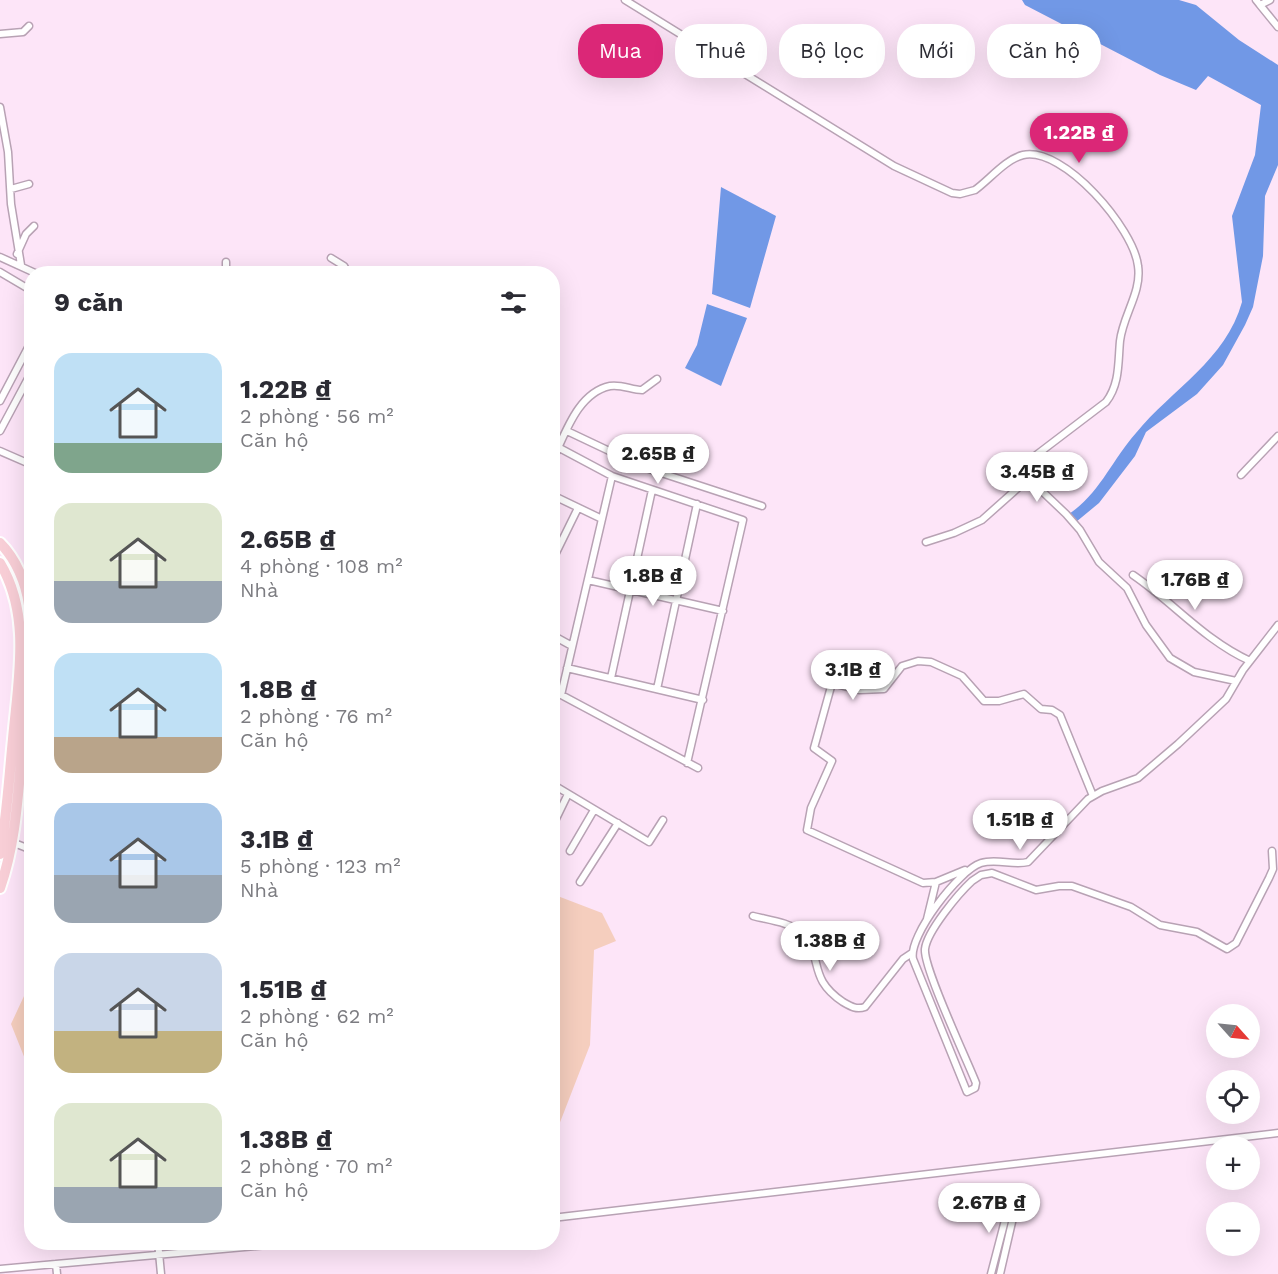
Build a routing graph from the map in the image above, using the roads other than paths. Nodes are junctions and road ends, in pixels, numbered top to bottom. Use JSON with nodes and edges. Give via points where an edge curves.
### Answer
{"nodes":[{"id":1,"x":625,"y":0,"type":"edge"},
{"id":2,"x":1270,"y":0,"type":"edge"},
{"id":3,"x":1258,"y":2,"type":"edge"},
{"id":4,"x":29,"y":26,"type":"dead end"},
{"id":5,"x":1278,"y":27,"type":"edge"},
{"id":6,"x":0,"y":34,"type":"edge"},
{"id":7,"x":0,"y":107,"type":"edge"},
{"id":8,"x":29,"y":184,"type":"dead end"},
{"id":9,"x":11,"y":189,"type":"junction"},
{"id":10,"x":34,"y":226,"type":"dead end"},
{"id":11,"x":17,"y":255,"type":"junction"},
{"id":12,"x":0,"y":257,"type":"edge"},
{"id":13,"x":331,"y":258,"type":"dead end"},
{"id":14,"x":226,"y":262,"type":"dead end"},
{"id":15,"x":17,"y":264,"type":"junction"},
{"id":16,"x":226,"y":266,"type":"edge"},
{"id":17,"x":344,"y":266,"type":"edge"},
{"id":18,"x":24,"y":268,"type":"edge"},
{"id":19,"x":0,"y":272,"type":"edge"},
{"id":20,"x":10,"y":277,"type":"junction"},
{"id":21,"x":24,"y":286,"type":"edge"},
{"id":22,"x":24,"y":355,"type":"edge"},
{"id":23,"x":15,"y":371,"type":"junction"},
{"id":24,"x":24,"y":376,"type":"edge"},
{"id":25,"x":657,"y":379,"type":"dead end"},
{"id":26,"x":24,"y":386,"type":"edge"},
{"id":27,"x":0,"y":401,"type":"edge"},
{"id":28,"x":0,"y":431,"type":"edge"},
{"id":29,"x":567,"y":431,"type":"junction"},
{"id":30,"x":1278,"y":436,"type":"edge"},
{"id":31,"x":560,"y":445,"type":"edge"},
{"id":32,"x":560,"y":448,"type":"edge"},
{"id":33,"x":0,"y":450,"type":"edge"},
{"id":34,"x":24,"y":461,"type":"edge"},
{"id":35,"x":1025,"y":475,"type":"junction"},
{"id":36,"x":1240,"y":475,"type":"dead end"},
{"id":37,"x":612,"y":476,"type":"junction"},
{"id":38,"x":652,"y":490,"type":"junction"},
{"id":39,"x":560,"y":499,"type":"edge"},
{"id":40,"x":697,"y":504,"type":"junction"},
{"id":41,"x":762,"y":506,"type":"dead end"},
{"id":42,"x":578,"y":508,"type":"junction"},
{"id":43,"x":602,"y":519,"type":"junction"},
{"id":44,"x":926,"y":542,"type":"dead end"},
{"id":45,"x":0,"y":543,"type":"edge"},
{"id":46,"x":560,"y":545,"type":"edge"},
{"id":47,"x":0,"y":563,"type":"edge"},
{"id":48,"x":1133,"y":575,"type":"dead end"},
{"id":49,"x":588,"y":580,"type":"junction"},
{"id":50,"x":630,"y":589,"type":"junction"},
{"id":51,"x":24,"y":598,"type":"edge"},
{"id":52,"x":676,"y":599,"type":"junction"},
{"id":53,"x":24,"y":603,"type":"edge"},
{"id":54,"x":723,"y":611,"type":"junction"},
{"id":55,"x":1278,"y":625,"type":"edge"},
{"id":56,"x":24,"y":627,"type":"edge"},
{"id":57,"x":560,"y":639,"type":"edge"},
{"id":58,"x":572,"y":646,"type":"junction"},
{"id":59,"x":1250,"y":661,"type":"junction"},
{"id":60,"x":567,"y":668,"type":"junction"},
{"id":61,"x":611,"y":678,"type":"junction"},
{"id":62,"x":1236,"y":681,"type":"junction"},
{"id":63,"x":657,"y":689,"type":"junction"},
{"id":64,"x":561,"y":694,"type":"joint"},
{"id":65,"x":703,"y":700,"type":"junction"},
{"id":66,"x":687,"y":763,"type":"junction"},
{"id":67,"x":698,"y":768,"type":"dead end"},
{"id":68,"x":560,"y":789,"type":"edge"},
{"id":69,"x":568,"y":794,"type":"junction"},
{"id":70,"x":1093,"y":796,"type":"junction"},
{"id":71,"x":560,"y":810,"type":"edge"},
{"id":72,"x":594,"y":810,"type":"junction"},
{"id":73,"x":663,"y":820,"type":"dead end"},
{"id":74,"x":618,"y":824,"type":"junction"},
{"id":75,"x":8,"y":840,"type":"junction"},
{"id":76,"x":24,"y":847,"type":"edge"},
{"id":77,"x":570,"y":851,"type":"dead end"},
{"id":78,"x":1272,"y":851,"type":"dead end"},
{"id":79,"x":0,"y":854,"type":"edge"},
{"id":80,"x":969,"y":869,"type":"junction"},
{"id":81,"x":1006,"y":870,"type":"junction"},
{"id":82,"x":580,"y":882,"type":"dead end"},
{"id":83,"x":936,"y":882,"type":"junction"},
{"id":84,"x":0,"y":888,"type":"edge"},
{"id":85,"x":753,"y":916,"type":"dead end"},
{"id":86,"x":927,"y":921,"type":"junction"},
{"id":87,"x":912,"y":953,"type":"junction"},
{"id":88,"x":1278,"y":1133,"type":"edge"},
{"id":89,"x":1019,"y":1192,"type":"dead end"},
{"id":90,"x":1010,"y":1201,"type":"dead end"},
{"id":91,"x":560,"y":1217,"type":"edge"},
{"id":92,"x":159,"y":1250,"type":"edge"},
{"id":93,"x":191,"y":1250,"type":"edge"},
{"id":94,"x":159,"y":1255,"type":"junction"},
{"id":95,"x":56,"y":1264,"type":"junction"},
{"id":96,"x":0,"y":1269,"type":"edge"},
{"id":97,"x":57,"y":1274,"type":"edge"},
{"id":98,"x":161,"y":1274,"type":"edge"},
{"id":99,"x":991,"y":1274,"type":"edge"},
{"id":100,"x":1000,"y":1274,"type":"edge"}],
"edges":[{"from":1,"to":35,"type":"street","via":[[924,182],[952,193],[967,193],[1017,158],[1040,155],[1075,176],[1108,210],[1136,252],[1139,278],[1120,340],[1116,384],[1106,402],[1035,456]]},
{"from":2,"to":3,"type":"street"},
{"from":3,"to":5,"type":"street"},
{"from":4,"to":6,"type":"street","via":[[23,32]]},
{"from":7,"to":9,"type":"street"},
{"from":8,"to":9,"type":"street"},
{"from":9,"to":11,"type":"street"},
{"from":10,"to":11,"type":"street"},
{"from":11,"to":15,"type":"street"},
{"from":12,"to":15,"type":"street"},
{"from":13,"to":17,"type":"street"},
{"from":14,"to":16,"type":"street"},
{"from":15,"to":18,"type":"street"},
{"from":15,"to":20,"type":"street"},
{"from":19,"to":20,"type":"street"},
{"from":20,"to":21,"type":"street"},
{"from":22,"to":23,"type":"street"},
{"from":23,"to":24,"type":"street"},
{"from":23,"to":27,"type":"street"},
{"from":25,"to":29,"type":"street","via":[[642,390],[612,386],[593,394],[579,408]]},
{"from":26,"to":28,"type":"street"},
{"from":29,"to":31,"type":"street"},
{"from":29,"to":41,"type":"street","via":[[643,467]]},
{"from":30,"to":36,"type":"street"},
{"from":32,"to":37,"type":"street"},
{"from":33,"to":34,"type":"street"},
{"from":35,"to":44,"type":"street","via":[[1011,495],[982,520]]},
{"from":35,"to":62,"type":"street","via":[[1066,514],[1099,562],[1126,588],[1170,658],[1194,672]]},
{"from":37,"to":38,"type":"street"},
{"from":37,"to":43,"type":"street"},
{"from":38,"to":40,"type":"street"},
{"from":38,"to":50,"type":"street"},
{"from":39,"to":42,"type":"street"},
{"from":40,"to":52,"type":"street"},
{"from":40,"to":54,"type":"street","via":[[743,520]]},
{"from":42,"to":43,"type":"street"},
{"from":42,"to":46,"type":"street"},
{"from":43,"to":49,"type":"street"},
{"from":45,"to":51,"type":"highway","via":[[16,565]]},
{"from":47,"to":53,"type":"highway"},
{"from":48,"to":59,"type":"street","via":[[1208,638]]},
{"from":49,"to":50,"type":"street"},
{"from":49,"to":58,"type":"street"},
{"from":50,"to":52,"type":"street"},
{"from":50,"to":61,"type":"street"},
{"from":52,"to":54,"type":"street"},
{"from":52,"to":63,"type":"street"},
{"from":54,"to":65,"type":"street"},
{"from":55,"to":59,"type":"street"},
{"from":56,"to":75,"type":"highway"},
{"from":57,"to":58,"type":"street"},
{"from":58,"to":60,"type":"street"},
{"from":59,"to":62,"type":"street"},
{"from":60,"to":61,"type":"street"},
{"from":60,"to":64,"type":"street"},
{"from":61,"to":63,"type":"street"},
{"from":62,"to":70,"type":"street","via":[[1226,699],[1157,764],[1138,778]]},
{"from":63,"to":65,"type":"street"},
{"from":64,"to":66,"type":"street"},
{"from":65,"to":66,"type":"street"},
{"from":66,"to":67,"type":"street"},
{"from":68,"to":69,"type":"street"},
{"from":69,"to":71,"type":"street"},
{"from":69,"to":72,"type":"street"},
{"from":70,"to":81,"type":"street","via":[[1031,859]]},
{"from":70,"to":83,"type":"street","via":[[1061,717],[1039,708],[1024,694],[984,701],[957,673],[924,661],[901,667],[884,689],[859,690],[832,683],[813,748],[832,761],[811,808],[807,830],[907,877],[927,884]]},
{"from":72,"to":74,"type":"street"},
{"from":72,"to":77,"type":"street"},
{"from":73,"to":74,"type":"street","via":[[650,842]]},
{"from":74,"to":82,"type":"street"},
{"from":75,"to":76,"type":"street"},
{"from":75,"to":79,"type":"highway"},
{"from":75,"to":84,"type":"highway"},
{"from":78,"to":81,"type":"street","via":[[1269,878],[1236,943],[1227,949],[1193,930],[1160,925],[1113,899],[1068,886],[1034,890]]},
{"from":80,"to":81,"type":"street","via":[[987,862]]},
{"from":80,"to":83,"type":"street"},
{"from":80,"to":86,"type":"street"},
{"from":81,"to":87,"type":"street","via":[[972,880],[930,937],[925,950],[929,970],[976,1083],[972,1090],[967,1092]]},
{"from":83,"to":86,"type":"street"},
{"from":85,"to":87,"type":"street","via":[[801,933],[812,951],[823,986],[853,1007],[865,1007]]},
{"from":86,"to":87,"type":"street"},
{"from":88,"to":91,"type":"street"},
{"from":89,"to":100,"type":"street"},
{"from":90,"to":99,"type":"street"},
{"from":92,"to":94,"type":"street"},
{"from":93,"to":94,"type":"street"},
{"from":94,"to":95,"type":"street"},
{"from":94,"to":98,"type":"street"},
{"from":95,"to":96,"type":"street"},
{"from":95,"to":97,"type":"street"}]}
